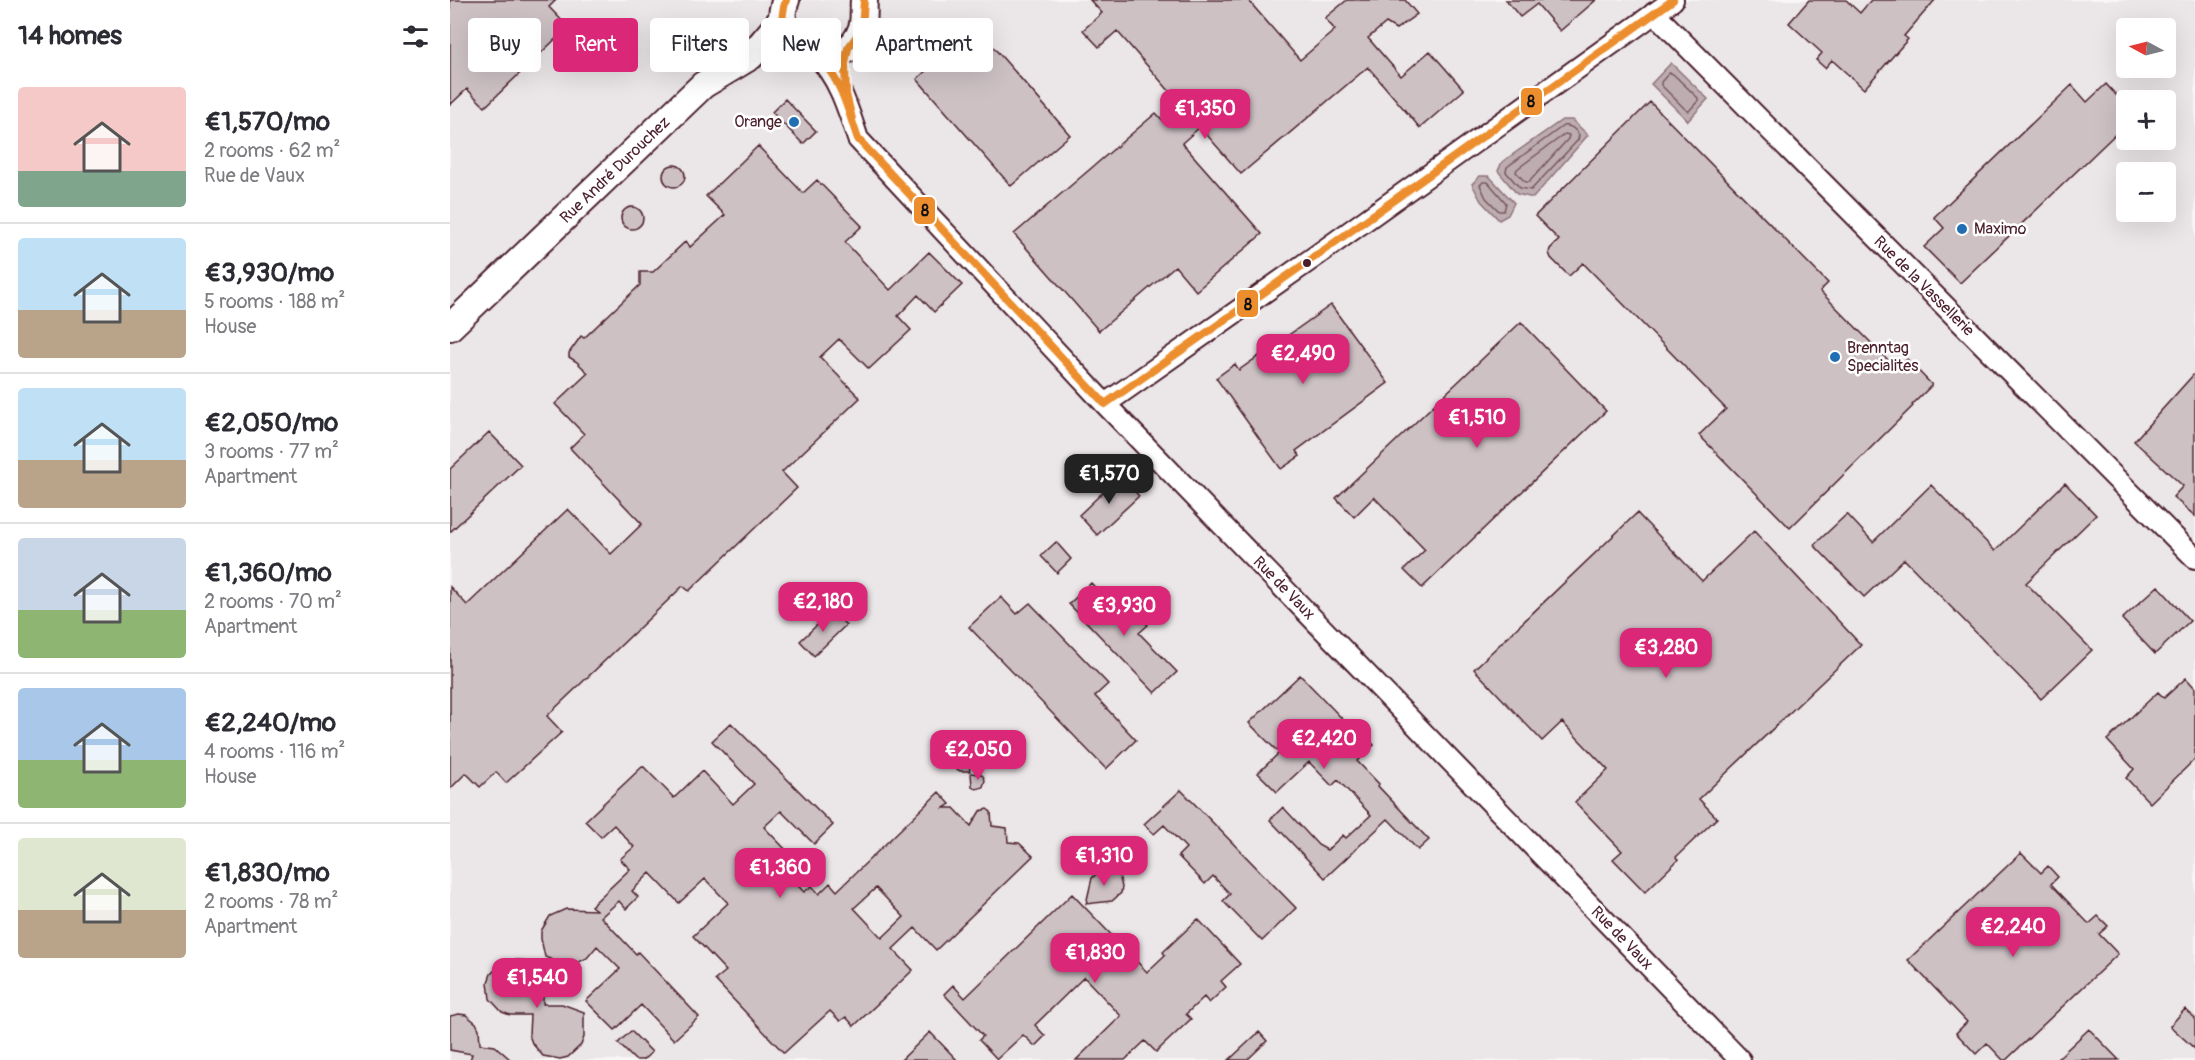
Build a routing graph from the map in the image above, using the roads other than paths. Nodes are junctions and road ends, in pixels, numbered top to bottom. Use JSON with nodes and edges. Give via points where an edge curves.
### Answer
{"nodes":[{"id":1,"x":1673,"y":0,"type":"edge"},
{"id":2,"x":863,"y":2,"type":"edge"},
{"id":3,"x":784,"y":9,"type":"edge"},
{"id":4,"x":1654,"y":13,"type":"junction"},
{"id":5,"x":849,"y":47,"type":"junction"},
{"id":6,"x":841,"y":52,"type":"edge"},
{"id":7,"x":761,"y":53,"type":"edge"},
{"id":8,"x":751,"y":56,"type":"junction"},
{"id":9,"x":831,"y":72,"type":"edge"},
{"id":10,"x":846,"y":104,"type":"junction"},
{"id":11,"x":450,"y":327,"type":"edge"},
{"id":12,"x":1105,"y":404,"type":"junction"},
{"id":13,"x":2195,"y":558,"type":"edge"},
{"id":14,"x":1740,"y":1060,"type":"edge"}],
"edges":[{"from":1,"to":4,"type":"street"},
{"from":2,"to":5,"type":"main road","via":[[862,29]]},
{"from":3,"to":8,"type":"main road","name":"Rue André Durouchez"},
{"from":4,"to":12,"type":"street"},
{"from":4,"to":13,"type":"street","name":"Rue de la Vassellerie"},
{"from":5,"to":6,"type":"main road"},
{"from":5,"to":10,"type":"street","name":"Rue de Vaux"},
{"from":7,"to":8,"type":"main road"},
{"from":8,"to":11,"type":"main road","name":"Rue André Durouchez","via":[[703,85]]},
{"from":9,"to":10,"type":"street","name":"Rue de Vaux"},
{"from":10,"to":12,"type":"street","name":"Rue de Vaux","via":[[858,139]]},
{"from":12,"to":14,"type":"street","name":"Rue de Vaux"}]}
